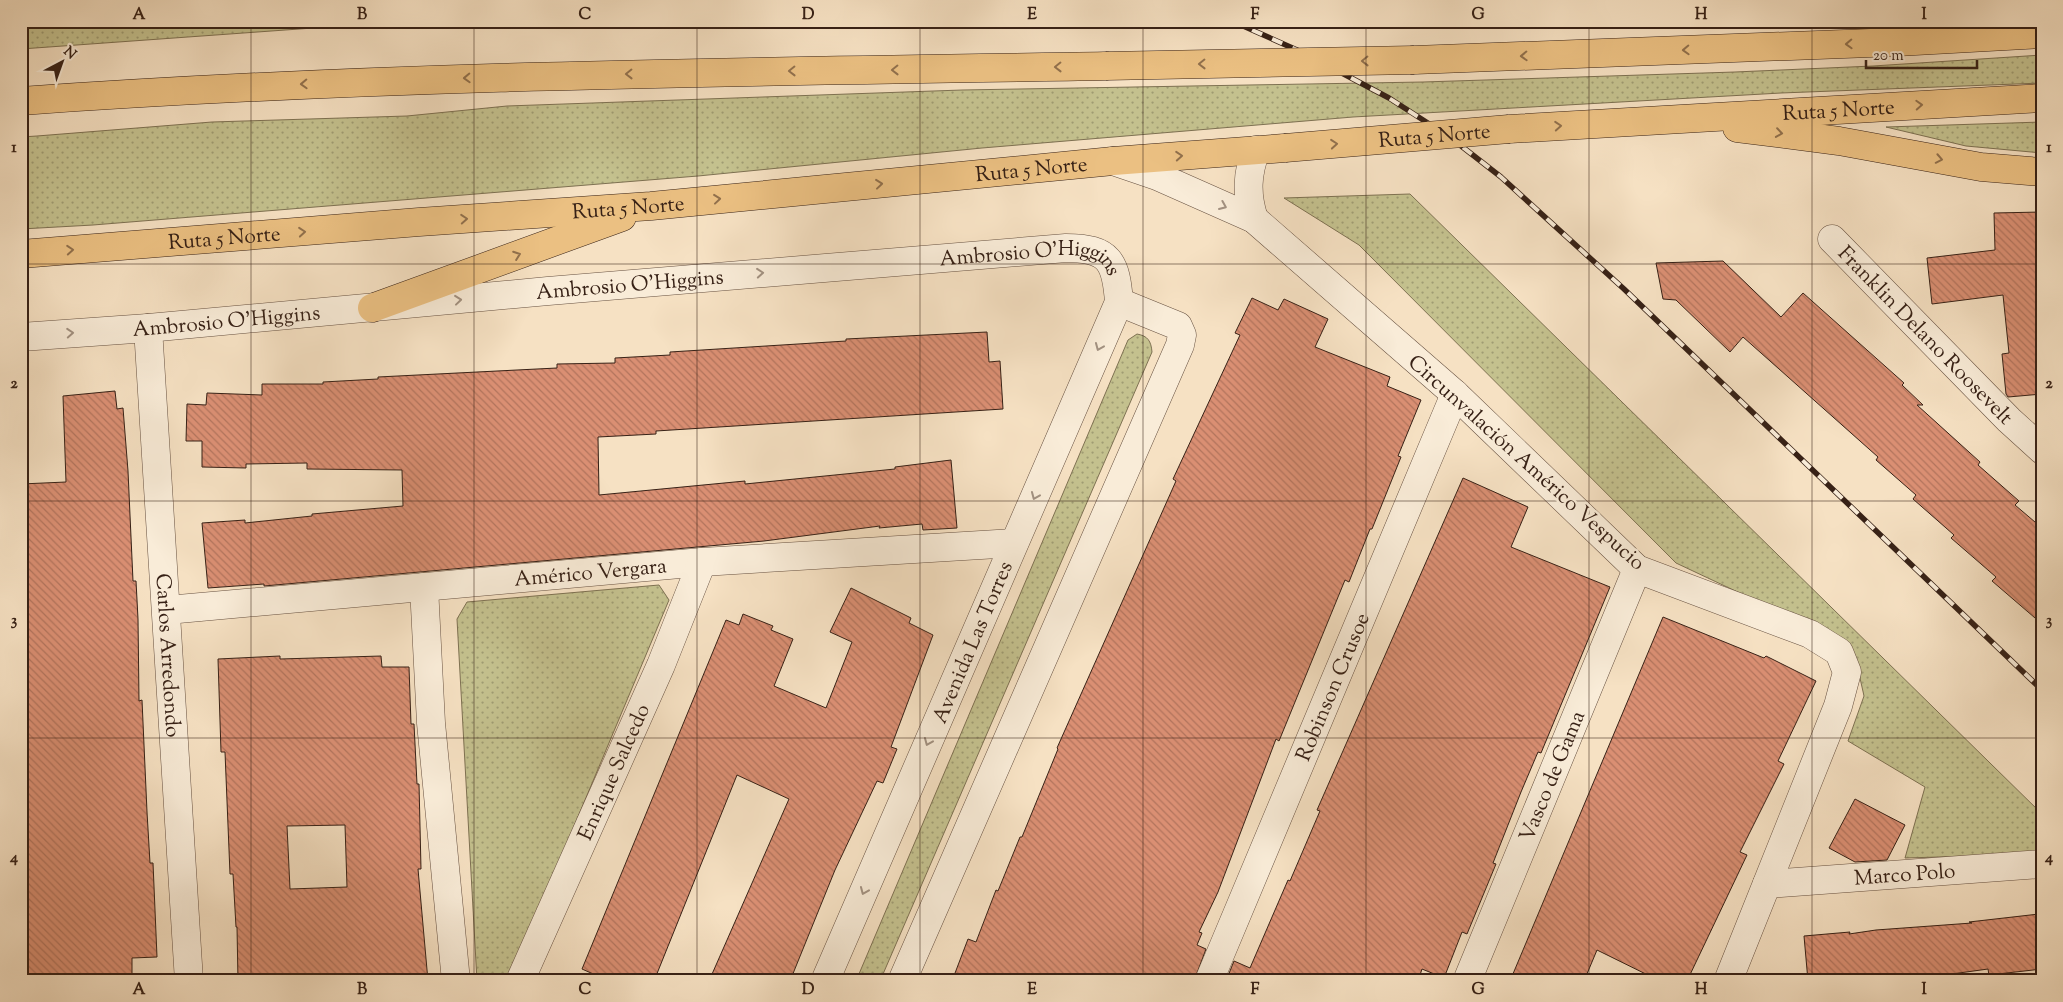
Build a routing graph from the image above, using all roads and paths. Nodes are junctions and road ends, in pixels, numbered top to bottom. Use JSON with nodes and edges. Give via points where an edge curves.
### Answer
{"nodes":[{"id":1,"x":1990,"y":21,"type":"edge"},
{"id":2,"x":2042,"y":34,"type":"edge"},
{"id":3,"x":1897,"y":42,"type":"junction"},
{"id":4,"x":2042,"y":98,"type":"edge"},
{"id":5,"x":21,"y":101,"type":"edge"},
{"id":6,"x":1661,"y":119,"type":"junction"},
{"id":7,"x":1256,"y":150,"type":"junction"},
{"id":8,"x":1112,"y":161,"type":"junction"},
{"id":9,"x":2042,"y":172,"type":"edge"},
{"id":10,"x":652,"y":206,"type":"junction"},
{"id":11,"x":1254,"y":219,"type":"junction"},
{"id":12,"x":1832,"y":239,"type":"dead end"},
{"id":13,"x":21,"y":254,"type":"edge"},
{"id":14,"x":1119,"y":302,"type":"junction"},
{"id":15,"x":372,"y":308,"type":"junction"},
{"id":16,"x":148,"y":328,"type":"junction"},
{"id":17,"x":21,"y":336,"type":"edge"},
{"id":18,"x":1455,"y":394,"type":"junction"},
{"id":19,"x":2042,"y":450,"type":"edge"},
{"id":20,"x":1014,"y":543,"type":"junction"},
{"id":21,"x":702,"y":562,"type":"junction"},
{"id":22,"x":1637,"y":569,"type":"junction"},
{"id":23,"x":424,"y":587,"type":"junction"},
{"id":24,"x":167,"y":610,"type":"junction"},
{"id":25,"x":2042,"y":864,"type":"edge"},
{"id":26,"x":1767,"y":884,"type":"junction"},
{"id":27,"x":189,"y":981,"type":"edge"},
{"id":28,"x":456,"y":981,"type":"edge"},
{"id":29,"x":520,"y":981,"type":"edge"},
{"id":30,"x":825,"y":981,"type":"edge"},
{"id":31,"x":902,"y":981,"type":"edge"},
{"id":32,"x":1209,"y":981,"type":"edge"},
{"id":33,"x":1467,"y":981,"type":"edge"},
{"id":34,"x":1728,"y":981,"type":"edge"}],
"edges":[{"from":1,"to":3,"type":"highway"},
{"from":2,"to":3,"type":"highway"},
{"from":3,"to":5,"type":"highway","one_way":true,"bridge":true,"via":[[1414,60],[404,80]]},
{"from":6,"to":4,"type":"highway","name":"Ruta 5 Norte","one_way":true},
{"from":7,"to":6,"type":"highway","name":"Ruta 5 Norte","one_way":true,"bridge":true},
{"from":6,"to":9,"type":"highway","one_way":true,"via":[[1839,141],[1981,167]]},
{"from":8,"to":7,"type":"highway","name":"Ruta 5 Norte","one_way":true},
{"from":7,"to":11,"type":"street","via":[[1248,186],[1248,202]]},
{"from":10,"to":8,"type":"highway","name":"Ruta 5 Norte","one_way":true},
{"from":8,"to":11,"type":"street","name":"Circunvalación Américo Vespucio","one_way":true,"via":[[1157,176]]},
{"from":13,"to":10,"type":"highway","name":"Ruta 5 Norte","one_way":true},
{"from":15,"to":10,"type":"highway","one_way":true},
{"from":11,"to":18,"type":"street","name":"Circunvalación Américo Vespucio"},
{"from":12,"to":19,"type":"street","name":"Franklin Delano Roosevelt"},
{"from":15,"to":14,"type":"street","name":"Ambrosio O'Higgins","one_way":true,"via":[[1082,248],[1109,260],[1117,276]]},
{"from":14,"to":20,"type":"street","name":"Avenida Las Torres","one_way":true},
{"from":14,"to":31,"type":"street","name":"Ambrosio O'Higgins","via":[[1178,326],[1182,335],[1180,345]]},
{"from":15,"to":16,"type":"street","name":"Ambrosio O'Higgins"},
{"from":17,"to":16,"type":"street","name":"Ambrosio O'Higgins","one_way":true},
{"from":16,"to":24,"type":"street","name":"Carlos Arredondo"},
{"from":18,"to":22,"type":"street","name":"Circunvalación Américo Vespucio"},
{"from":18,"to":32,"type":"street","name":"Robinson Crusoe"},
{"from":20,"to":21,"type":"street","name":"Américo Vergara"},
{"from":20,"to":30,"type":"street","name":"Avenida Las Torres","one_way":true},
{"from":21,"to":23,"type":"street","name":"Américo Vergara"},
{"from":21,"to":29,"type":"street","name":"Enrique Salcedo","via":[[661,665]]},
{"from":22,"to":26,"type":"street","name":"Circunvalación Américo Vespucio","via":[[1810,634],[1839,652],[1847,672],[1838,706]]},
{"from":22,"to":33,"type":"street","name":"Vasco de Gama"},
{"from":23,"to":24,"type":"street","name":"Américo Vergara"},
{"from":23,"to":28,"type":"street","via":[[431,723]]},
{"from":24,"to":27,"type":"street","name":"Carlos Arredondo"},
{"from":25,"to":26,"type":"street","name":"Marco Polo"},
{"from":26,"to":34,"type":"street","name":"Circunvalación Américo Vespucio"}]}
